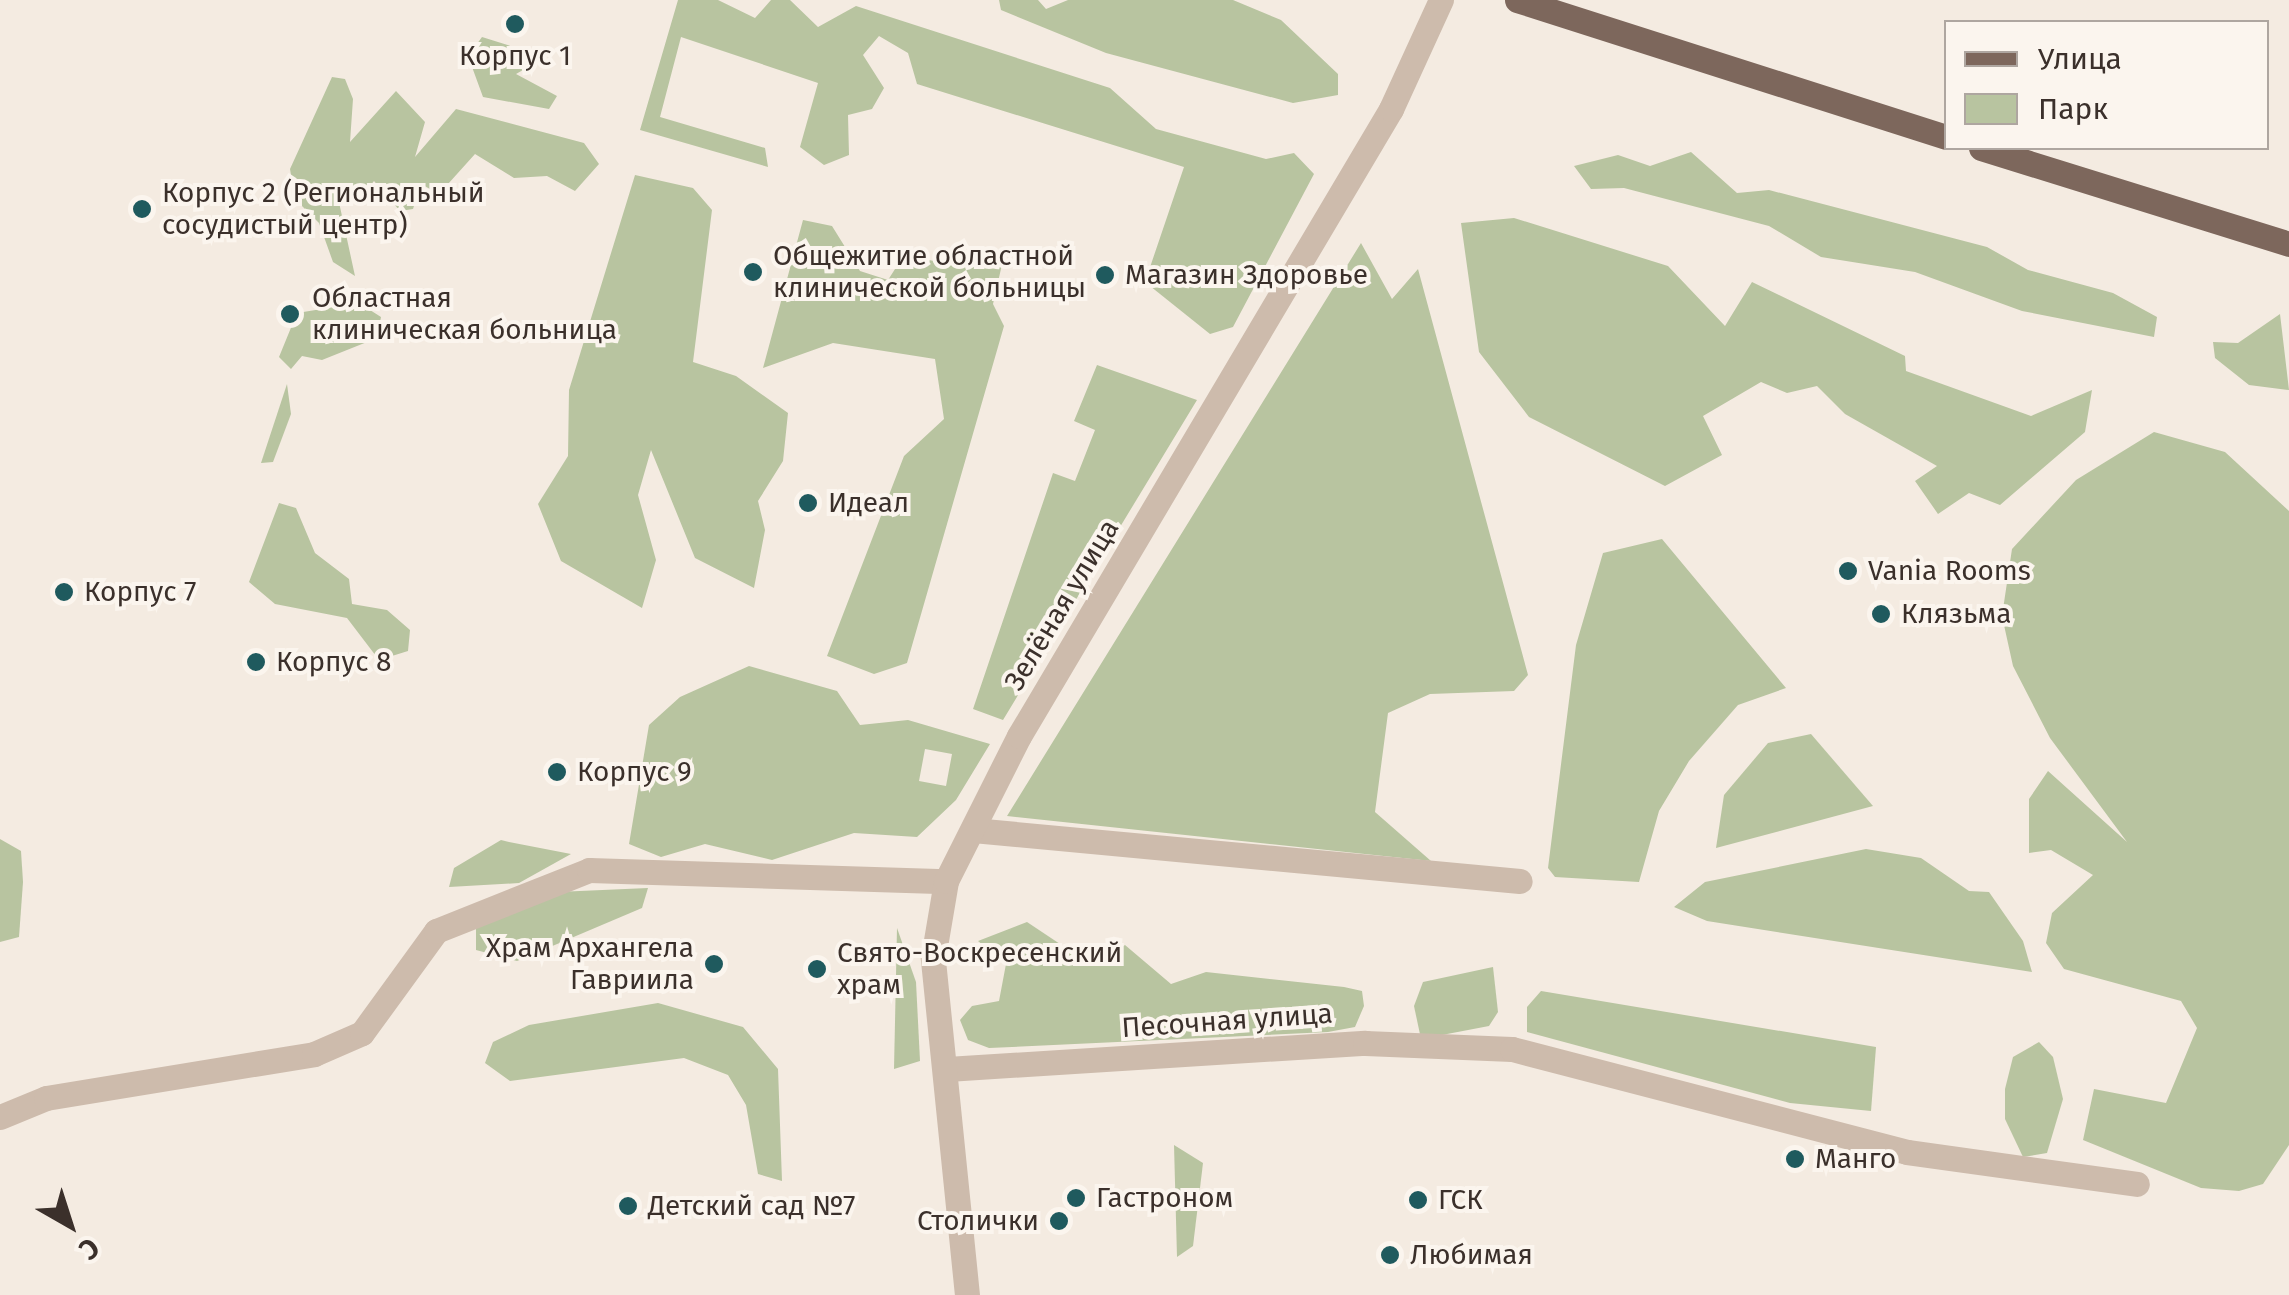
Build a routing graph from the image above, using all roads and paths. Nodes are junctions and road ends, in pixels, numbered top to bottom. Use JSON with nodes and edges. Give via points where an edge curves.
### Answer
{"nodes":[{"id":1,"x":1441,"y":0,"type":"edge"},
{"id":2,"x":1517,"y":0,"type":"edge"},
{"id":3,"x":1944,"y":135,"type":"edge"},
{"id":4,"x":1987,"y":150,"type":"edge"},
{"id":5,"x":2289,"y":244,"type":"edge"},
{"id":6,"x":974,"y":830,"type":"junction"},
{"id":7,"x":1520,"y":881,"type":"dead end"},
{"id":8,"x":946,"y":882,"type":"junction"},
{"id":9,"x":946,"y":1069,"type":"junction"},
{"id":10,"x":0,"y":1117,"type":"edge"},
{"id":11,"x":2137,"y":1184,"type":"dead end"},
{"id":12,"x":966,"y":1295,"type":"edge"}],
"edges":[{"from":1,"to":6,"type":"street","name":"Зелёная улица","via":[[1392,109],[1019,736]]},
{"from":2,"to":3,"type":"main road"},
{"from":4,"to":5,"type":"main road"},
{"from":6,"to":7,"type":"street"},
{"from":6,"to":8,"type":"street","name":"Зелёная улица"},
{"from":8,"to":9,"type":"street","name":"Зелёная улица","via":[[934,958]]},
{"from":8,"to":10,"type":"street","via":[[588,870],[436,931],[362,1034],[46,1098]]},
{"from":9,"to":11,"type":"street","name":"Песочная улица","via":[[1365,1042],[1512,1049],[1907,1152]]},
{"from":9,"to":12,"type":"street","name":"Зелёная улица"}]}
